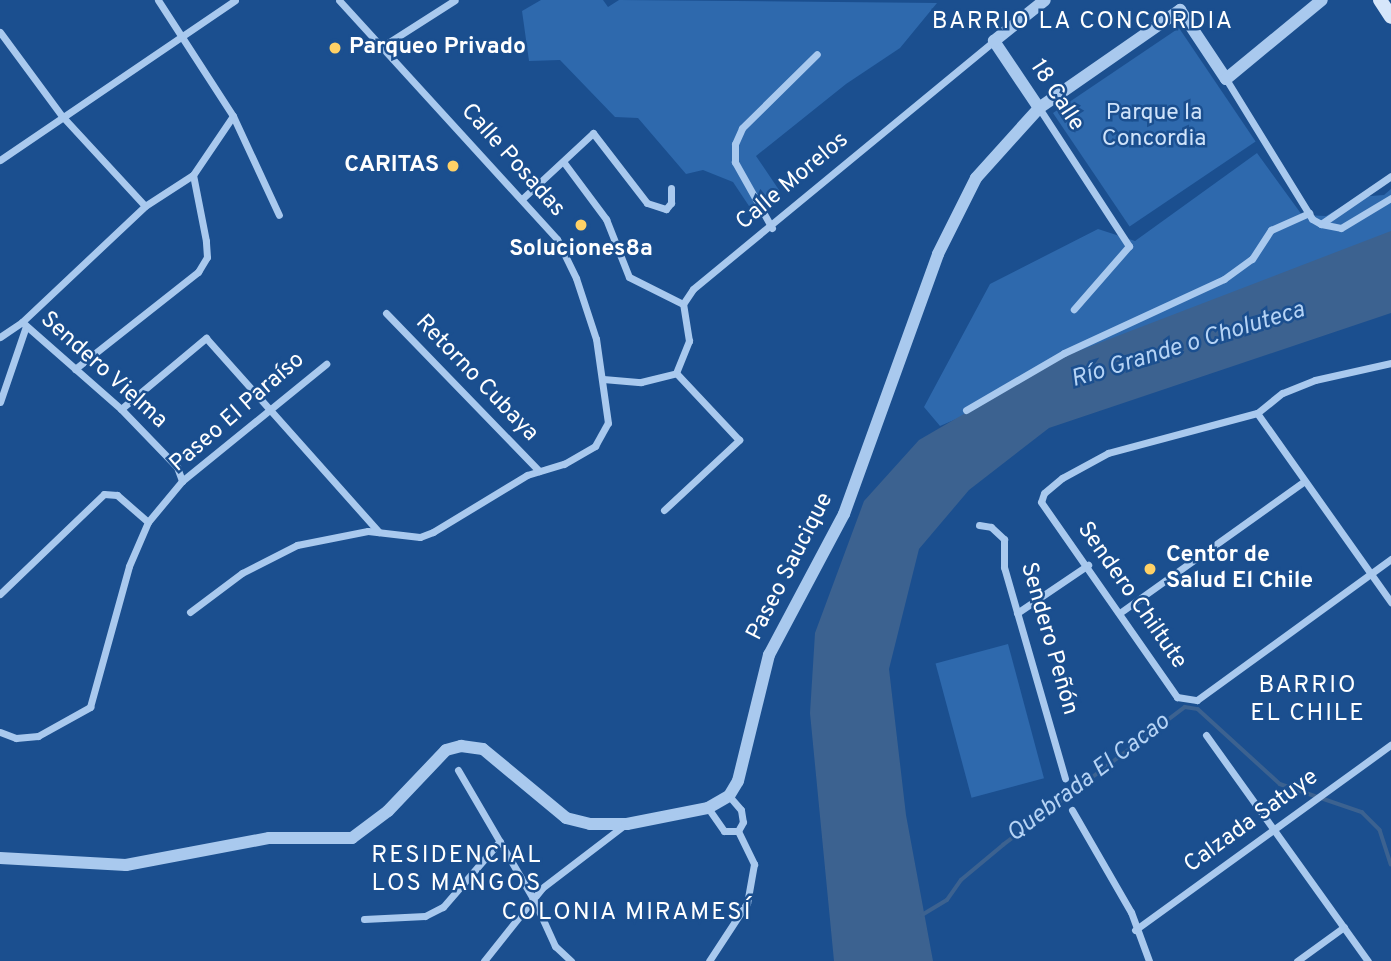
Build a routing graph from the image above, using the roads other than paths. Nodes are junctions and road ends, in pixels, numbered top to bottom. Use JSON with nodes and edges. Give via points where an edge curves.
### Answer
{"nodes":[{"id":1,"x":158,"y":0,"type":"edge"},
{"id":2,"x":235,"y":0,"type":"edge"},
{"id":3,"x":339,"y":0,"type":"edge"},
{"id":4,"x":455,"y":0,"type":"edge"},
{"id":5,"x":1045,"y":0,"type":"edge"},
{"id":6,"x":1322,"y":0,"type":"edge"},
{"id":7,"x":1380,"y":0,"type":"edge"},
{"id":8,"x":1177,"y":5,"type":"edge"},
{"id":9,"x":1391,"y":16,"type":"edge"},
{"id":10,"x":0,"y":32,"type":"edge"},
{"id":11,"x":181,"y":33,"type":"junction"},
{"id":12,"x":994,"y":41,"type":"junction"},
{"id":13,"x":3,"y":44,"type":"edge"},
{"id":14,"x":383,"y":46,"type":"junction"},
{"id":15,"x":817,"y":54,"type":"dead end"},
{"id":16,"x":1226,"y":79,"type":"junction"},
{"id":17,"x":1039,"y":107,"type":"junction"},
{"id":18,"x":62,"y":116,"type":"junction"},
{"id":19,"x":233,"y":116,"type":"junction"},
{"id":20,"x":0,"y":159,"type":"edge"},
{"id":21,"x":565,"y":164,"type":"junction"},
{"id":22,"x":193,"y":175,"type":"junction"},
{"id":23,"x":1391,"y":176,"type":"edge"},
{"id":24,"x":671,"y":188,"type":"dead end"},
{"id":25,"x":1391,"y":198,"type":"edge"},
{"id":26,"x":522,"y":199,"type":"junction"},
{"id":27,"x":145,"y":206,"type":"junction"},
{"id":28,"x":1309,"y":213,"type":"junction"},
{"id":29,"x":279,"y":215,"type":"dead end"},
{"id":30,"x":1321,"y":224,"type":"junction"},
{"id":31,"x":772,"y":228,"type":"junction"},
{"id":32,"x":683,"y":304,"type":"junction"},
{"id":33,"x":1074,"y":309,"type":"dead end"},
{"id":34,"x":386,"y":313,"type":"dead end"},
{"id":35,"x":24,"y":324,"type":"junction"},
{"id":36,"x":0,"y":337,"type":"edge"},
{"id":37,"x":1391,"y":363,"type":"edge"},
{"id":38,"x":326,"y":364,"type":"dead end"},
{"id":39,"x":75,"y":369,"type":"junction"},
{"id":40,"x":676,"y":373,"type":"junction"},
{"id":41,"x":603,"y":379,"type":"junction"},
{"id":42,"x":0,"y":402,"type":"edge"},
{"id":43,"x":121,"y":409,"type":"junction"},
{"id":44,"x":270,"y":410,"type":"junction"},
{"id":45,"x":966,"y":410,"type":"dead end"},
{"id":46,"x":1257,"y":413,"type":"junction"},
{"id":47,"x":539,"y":471,"type":"junction"},
{"id":48,"x":182,"y":481,"type":"junction"},
{"id":49,"x":1303,"y":482,"type":"junction"},
{"id":50,"x":664,"y":510,"type":"dead end"},
{"id":51,"x":148,"y":522,"type":"junction"},
{"id":52,"x":979,"y":526,"type":"dead end"},
{"id":53,"x":379,"y":532,"type":"junction"},
{"id":54,"x":1391,"y":559,"type":"edge"},
{"id":55,"x":1088,"y":565,"type":"junction"},
{"id":56,"x":1371,"y":573,"type":"junction"},
{"id":57,"x":0,"y":594,"type":"edge"},
{"id":58,"x":1391,"y":602,"type":"edge"},
{"id":59,"x":190,"y":612,"type":"dead end"},
{"id":60,"x":1121,"y":612,"type":"junction"},
{"id":61,"x":1017,"y":613,"type":"junction"},
{"id":62,"x":0,"y":732,"type":"edge"},
{"id":63,"x":1206,"y":735,"type":"dead end"},
{"id":64,"x":1391,"y":745,"type":"edge"},
{"id":65,"x":458,"y":770,"type":"dead end"},
{"id":66,"x":1065,"y":778,"type":"dead end"},
{"id":67,"x":729,"y":796,"type":"junction"},
{"id":68,"x":708,"y":808,"type":"junction"},
{"id":69,"x":1072,"y":810,"type":"dead end"},
{"id":70,"x":626,"y":824,"type":"junction"},
{"id":71,"x":1274,"y":829,"type":"junction"},
{"id":72,"x":738,"y":831,"type":"junction"},
{"id":73,"x":500,"y":841,"type":"junction"},
{"id":74,"x":0,"y":858,"type":"edge"},
{"id":75,"x":534,"y":900,"type":"junction"},
{"id":76,"x":364,"y":919,"type":"dead end"},
{"id":77,"x":1344,"y":927,"type":"junction"},
{"id":78,"x":1135,"y":930,"type":"junction"},
{"id":79,"x":484,"y":961,"type":"edge"},
{"id":80,"x":571,"y":961,"type":"edge"},
{"id":81,"x":709,"y":961,"type":"edge"},
{"id":82,"x":1149,"y":961,"type":"edge"},
{"id":83,"x":1297,"y":961,"type":"edge"},
{"id":84,"x":1368,"y":961,"type":"edge"}],
"edges":[{"from":1,"to":11,"type":"street"},
{"from":2,"to":11,"type":"street"},
{"from":3,"to":14,"type":"street","name":"Calle Posadas"},
{"from":4,"to":14,"type":"street"},
{"from":5,"to":12,"type":"street","name":"Calle Morelos"},
{"from":6,"to":16,"type":"street"},
{"from":7,"to":9,"type":"main road"},
{"from":8,"to":16,"type":"street"},
{"from":8,"to":17,"type":"street","name":"Paseo Saucique"},
{"from":10,"to":13,"type":"street"},
{"from":11,"to":18,"type":"street"},
{"from":11,"to":19,"type":"street"},
{"from":12,"to":17,"type":"street","name":"18 Calle"},
{"from":12,"to":31,"type":"street","name":"Calle Morelos"},
{"from":13,"to":18,"type":"street"},
{"from":14,"to":26,"type":"street","name":"Calle Posadas"},
{"from":15,"to":31,"type":"street","via":[[742,128],[735,144],[736,162]]},
{"from":16,"to":28,"type":"street"},
{"from":17,"to":33,"type":"street","name":"18 Calle","via":[[1129,246]]},
{"from":17,"to":67,"type":"street","name":"Paseo Saucique","via":[[976,178],[942,243],[844,514],[769,655],[738,781]]},
{"from":18,"to":20,"type":"street"},
{"from":18,"to":27,"type":"street"},
{"from":19,"to":22,"type":"street"},
{"from":19,"to":29,"type":"street"},
{"from":21,"to":24,"type":"street","via":[[593,133],[647,203],[666,209]]},
{"from":21,"to":26,"type":"street"},
{"from":21,"to":32,"type":"street","via":[[606,219],[629,277]]},
{"from":22,"to":27,"type":"street"},
{"from":22,"to":39,"type":"street","via":[[207,257],[198,272]]},
{"from":23,"to":30,"type":"street"},
{"from":25,"to":30,"type":"street","via":[[1341,228]]},
{"from":26,"to":41,"type":"street","name":"Calle Posadas","via":[[566,254],[596,339]]},
{"from":27,"to":35,"type":"street"},
{"from":28,"to":30,"type":"street"},
{"from":28,"to":45,"type":"street","via":[[1270,230],[1252,259],[1224,279],[1065,353]]},
{"from":31,"to":32,"type":"street","name":"Calle Morelos","via":[[709,273]]},
{"from":32,"to":40,"type":"street","via":[[689,341]]},
{"from":34,"to":47,"type":"street","name":"Retorno Cubaya"},
{"from":35,"to":36,"type":"street"},
{"from":35,"to":39,"type":"street","name":"Sendero Vielma"},
{"from":35,"to":42,"type":"street"},
{"from":37,"to":46,"type":"street","via":[[1315,380],[1282,393]]},
{"from":38,"to":44,"type":"street","name":"Paseo El Paraíso"},
{"from":39,"to":43,"type":"street","name":"Sendero Vielma"},
{"from":40,"to":41,"type":"street","via":[[641,382]]},
{"from":40,"to":50,"type":"street","via":[[739,440]]},
{"from":41,"to":47,"type":"street","name":"Calle Posadas","via":[[608,404],[604,435],[596,446],[565,464]]},
{"from":43,"to":44,"type":"street","via":[[206,338]]},
{"from":43,"to":48,"type":"street","name":"Sendero Vielma","via":[[177,467]]},
{"from":44,"to":48,"type":"street","name":"Paseo El Paraíso"},
{"from":44,"to":53,"type":"street"},
{"from":46,"to":49,"type":"street"},
{"from":46,"to":55,"type":"street","name":"Sendero Chiltute","via":[[1108,453],[1044,493],[1041,502]]},
{"from":47,"to":53,"type":"street","via":[[420,537]]},
{"from":48,"to":51,"type":"street","name":"Paseo El Paraíso"},
{"from":49,"to":56,"type":"street"},
{"from":49,"to":60,"type":"street"},
{"from":51,"to":57,"type":"street","via":[[117,495],[104,494]]},
{"from":51,"to":62,"type":"street","name":"Paseo El Paraíso","via":[[129,566],[90,707],[38,736],[16,738]]},
{"from":52,"to":61,"type":"street","name":"Sendero Peñón","via":[[991,527],[1004,539],[1004,567]]},
{"from":53,"to":59,"type":"street","via":[[324,537],[269,556]]},
{"from":54,"to":56,"type":"street"},
{"from":55,"to":60,"type":"street","name":"Sendero Chiltute"},
{"from":55,"to":61,"type":"street"},
{"from":56,"to":58,"type":"street"},
{"from":56,"to":60,"type":"street","name":"Sendero Chiltute","via":[[1197,699],[1177,697]]},
{"from":61,"to":66,"type":"street","name":"Sendero Peñón","via":[[1052,720]]},
{"from":63,"to":71,"type":"street"},
{"from":64,"to":71,"type":"street","name":"Calzada Satuye"},
{"from":65,"to":73,"type":"street"},
{"from":67,"to":68,"type":"street"},
{"from":67,"to":72,"type":"street","via":[[741,810],[743,822]]},
{"from":68,"to":70,"type":"street"},
{"from":68,"to":72,"type":"street","via":[[724,831]]},
{"from":69,"to":78,"type":"street","via":[[1125,901]]},
{"from":70,"to":74,"type":"street","via":[[590,824],[566,818],[483,749],[461,746],[446,750],[388,811],[352,838],[269,838],[125,865]]},
{"from":70,"to":75,"type":"street","via":[[589,848]]},
{"from":71,"to":77,"type":"street"},
{"from":71,"to":78,"type":"street","name":"Calzada Satuye"},
{"from":72,"to":81,"type":"street","via":[[754,864],[754,885]]},
{"from":73,"to":75,"type":"street"},
{"from":73,"to":76,"type":"street","via":[[443,906],[425,916]]},
{"from":75,"to":79,"type":"street"},
{"from":75,"to":80,"type":"street","via":[[555,946]]},
{"from":77,"to":83,"type":"street"},
{"from":77,"to":84,"type":"street"},
{"from":78,"to":82,"type":"street"}]}
